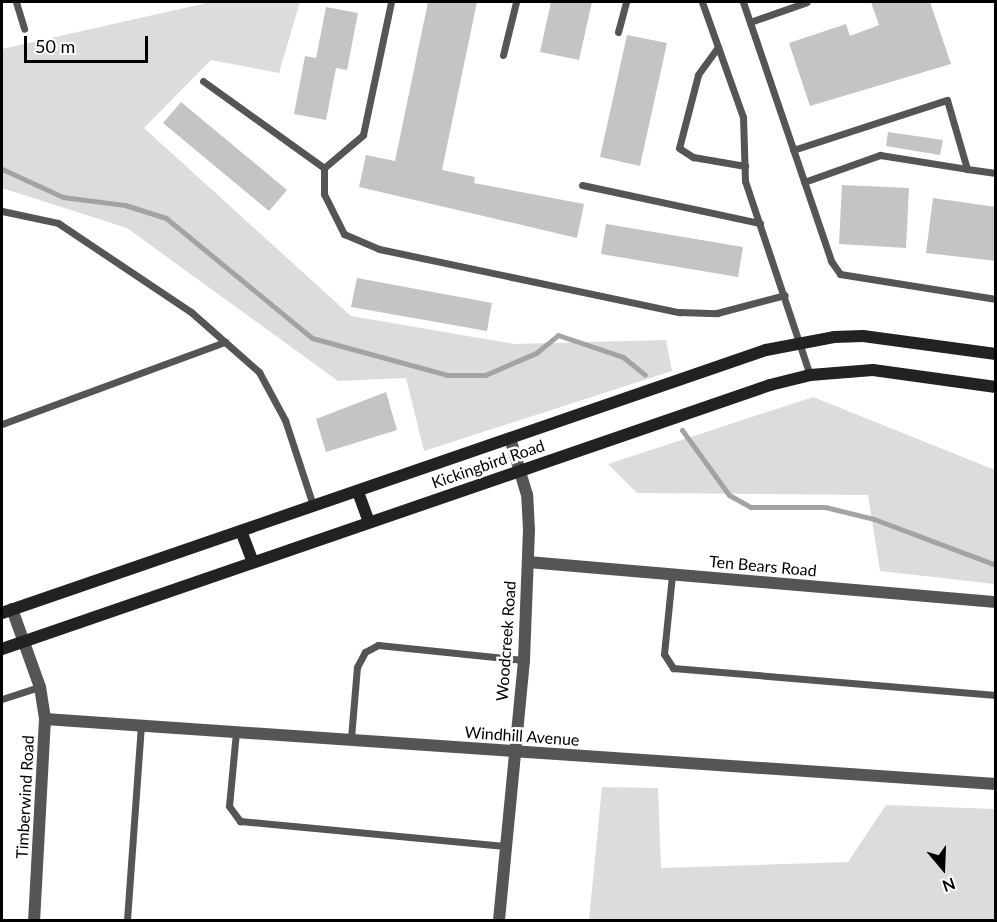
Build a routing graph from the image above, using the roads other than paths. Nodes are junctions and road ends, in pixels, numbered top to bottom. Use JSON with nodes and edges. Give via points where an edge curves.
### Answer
{"nodes":[{"id":1,"x":16,"y":2,"type":"edge"},
{"id":2,"x":391,"y":2,"type":"edge"},
{"id":3,"x":516,"y":2,"type":"edge"},
{"id":4,"x":626,"y":2,"type":"edge"},
{"id":5,"x":702,"y":2,"type":"edge"},
{"id":6,"x":743,"y":2,"type":"edge"},
{"id":7,"x":807,"y":2,"type":"edge"},
{"id":8,"x":750,"y":22,"type":"junction"},
{"id":9,"x":24,"y":29,"type":"dead end"},
{"id":10,"x":618,"y":32,"type":"dead end"},
{"id":11,"x":718,"y":46,"type":"junction"},
{"id":12,"x":503,"y":55,"type":"dead end"},
{"id":13,"x":203,"y":81,"type":"dead end"},
{"id":14,"x":793,"y":150,"type":"junction"},
{"id":15,"x":745,"y":166,"type":"junction"},
{"id":16,"x":324,"y":168,"type":"junction"},
{"id":17,"x":967,"y":169,"type":"junction"},
{"id":18,"x":996,"y":172,"type":"edge"},
{"id":19,"x":804,"y":182,"type":"junction"},
{"id":20,"x":582,"y":185,"type":"dead end"},
{"id":21,"x":2,"y":211,"type":"edge"},
{"id":22,"x":760,"y":223,"type":"junction"},
{"id":23,"x":785,"y":295,"type":"junction"},
{"id":24,"x":996,"y":299,"type":"edge"},
{"id":25,"x":225,"y":342,"type":"junction"},
{"id":26,"x":800,"y":342,"type":"junction"},
{"id":27,"x":996,"y":354,"type":"edge"},
{"id":28,"x":810,"y":375,"type":"junction"},
{"id":29,"x":996,"y":387,"type":"edge"},
{"id":30,"x":2,"y":424,"type":"edge"},
{"id":31,"x":510,"y":438,"type":"junction"},
{"id":32,"x":520,"y":470,"type":"junction"},
{"id":33,"x":358,"y":492,"type":"junction"},
{"id":34,"x":313,"y":505,"type":"junction"},
{"id":35,"x":369,"y":522,"type":"junction"},
{"id":36,"x":242,"y":531,"type":"junction"},
{"id":37,"x":254,"y":562,"type":"junction"},
{"id":38,"x":528,"y":562,"type":"junction"},
{"id":39,"x":672,"y":575,"type":"junction"},
{"id":40,"x":996,"y":602,"type":"edge"},
{"id":41,"x":7,"y":611,"type":"edge"},
{"id":42,"x":26,"y":641,"type":"junction"},
{"id":43,"x":2,"y":649,"type":"edge"},
{"id":44,"x":524,"y":660,"type":"junction"},
{"id":45,"x":40,"y":687,"type":"junction"},
{"id":46,"x":996,"y":694,"type":"edge"},
{"id":47,"x":2,"y":699,"type":"edge"},
{"id":48,"x":45,"y":719,"type":"junction"},
{"id":49,"x":141,"y":723,"type":"junction"},
{"id":50,"x":236,"y":730,"type":"junction"},
{"id":51,"x":351,"y":738,"type":"junction"},
{"id":52,"x":513,"y":752,"type":"junction"},
{"id":53,"x":996,"y":784,"type":"edge"},
{"id":54,"x":505,"y":846,"type":"junction"},
{"id":55,"x":34,"y":921,"type":"edge"},
{"id":56,"x":127,"y":921,"type":"edge"},
{"id":57,"x":499,"y":921,"type":"edge"}],
"edges":[{"from":1,"to":9,"type":"lane"},
{"from":2,"to":16,"type":"lane","via":[[363,135]]},
{"from":3,"to":12,"type":"lane"},
{"from":4,"to":10,"type":"lane"},
{"from":5,"to":11,"type":"lane"},
{"from":6,"to":8,"type":"lane"},
{"from":7,"to":8,"type":"lane"},
{"from":8,"to":14,"type":"lane"},
{"from":11,"to":15,"type":"lane","via":[[743,117]]},
{"from":11,"to":15,"type":"lane","via":[[698,75],[679,148],[693,157]]},
{"from":13,"to":16,"type":"lane"},
{"from":14,"to":17,"type":"lane","via":[[947,100]]},
{"from":14,"to":19,"type":"lane"},
{"from":15,"to":22,"type":"lane"},
{"from":16,"to":23,"type":"lane","via":[[324,194],[332,218],[344,234],[379,249],[679,312],[717,313]]},
{"from":17,"to":18,"type":"lane"},
{"from":17,"to":19,"type":"lane","via":[[880,155]]},
{"from":19,"to":24,"type":"lane","via":[[840,274]]},
{"from":20,"to":22,"type":"lane"},
{"from":21,"to":25,"type":"lane","via":[[58,223],[191,312]]},
{"from":22,"to":23,"type":"lane"},
{"from":23,"to":26,"type":"lane"},
{"from":25,"to":30,"type":"lane"},
{"from":25,"to":34,"type":"lane","via":[[259,372],[285,420]]},
{"from":26,"to":27,"type":"street","name":"Kickingbird Road","via":[[895,337]]},
{"from":26,"to":28,"type":"lane"},
{"from":26,"to":31,"type":"street","name":"Kickingbird Road"},
{"from":28,"to":29,"type":"street","name":"Kickingbird Road","via":[[873,370]]},
{"from":28,"to":32,"type":"street","name":"Kickingbird Road"},
{"from":31,"to":32,"type":"street","name":"Woodcreek Road"},
{"from":31,"to":33,"type":"street","name":"Kickingbird Road"},
{"from":32,"to":35,"type":"street","name":"Kickingbird Road"},
{"from":32,"to":38,"type":"street","name":"Woodcreek Road","via":[[527,495]]},
{"from":33,"to":34,"type":"street","name":"Kickingbird Road"},
{"from":33,"to":35,"type":"street"},
{"from":34,"to":36,"type":"street","name":"Kickingbird Road"},
{"from":35,"to":37,"type":"street","name":"Kickingbird Road"},
{"from":36,"to":37,"type":"street"},
{"from":36,"to":41,"type":"street","name":"Kickingbird Road"},
{"from":37,"to":42,"type":"street","name":"Kickingbird Road"},
{"from":38,"to":39,"type":"street","name":"Ten Bears Road"},
{"from":38,"to":44,"type":"street","name":"Woodcreek Road"},
{"from":39,"to":40,"type":"street","name":"Ten Bears Road"},
{"from":39,"to":46,"type":"lane","via":[[664,654],[673,668]]},
{"from":41,"to":42,"type":"street","name":"Timberwind Road"},
{"from":42,"to":43,"type":"street","name":"Kickingbird Road"},
{"from":42,"to":45,"type":"street","name":"Timberwind Road"},
{"from":44,"to":51,"type":"lane","via":[[378,645],[364,652],[357,666]]},
{"from":44,"to":52,"type":"street","name":"Woodcreek Road"},
{"from":45,"to":47,"type":"lane"},
{"from":45,"to":48,"type":"street","name":"Timberwind Road"},
{"from":48,"to":49,"type":"street","name":"Windhill Avenue"},
{"from":48,"to":55,"type":"street","name":"Timberwind Road"},
{"from":49,"to":50,"type":"street","name":"Windhill Avenue"},
{"from":49,"to":56,"type":"lane"},
{"from":50,"to":51,"type":"street","name":"Windhill Avenue"},
{"from":50,"to":54,"type":"lane","via":[[229,806],[240,821]]},
{"from":51,"to":52,"type":"street","name":"Windhill Avenue"},
{"from":52,"to":53,"type":"street","name":"Windhill Avenue"},
{"from":52,"to":54,"type":"street","name":"Woodcreek Road"},
{"from":54,"to":57,"type":"street","name":"Woodcreek Road"}]}
